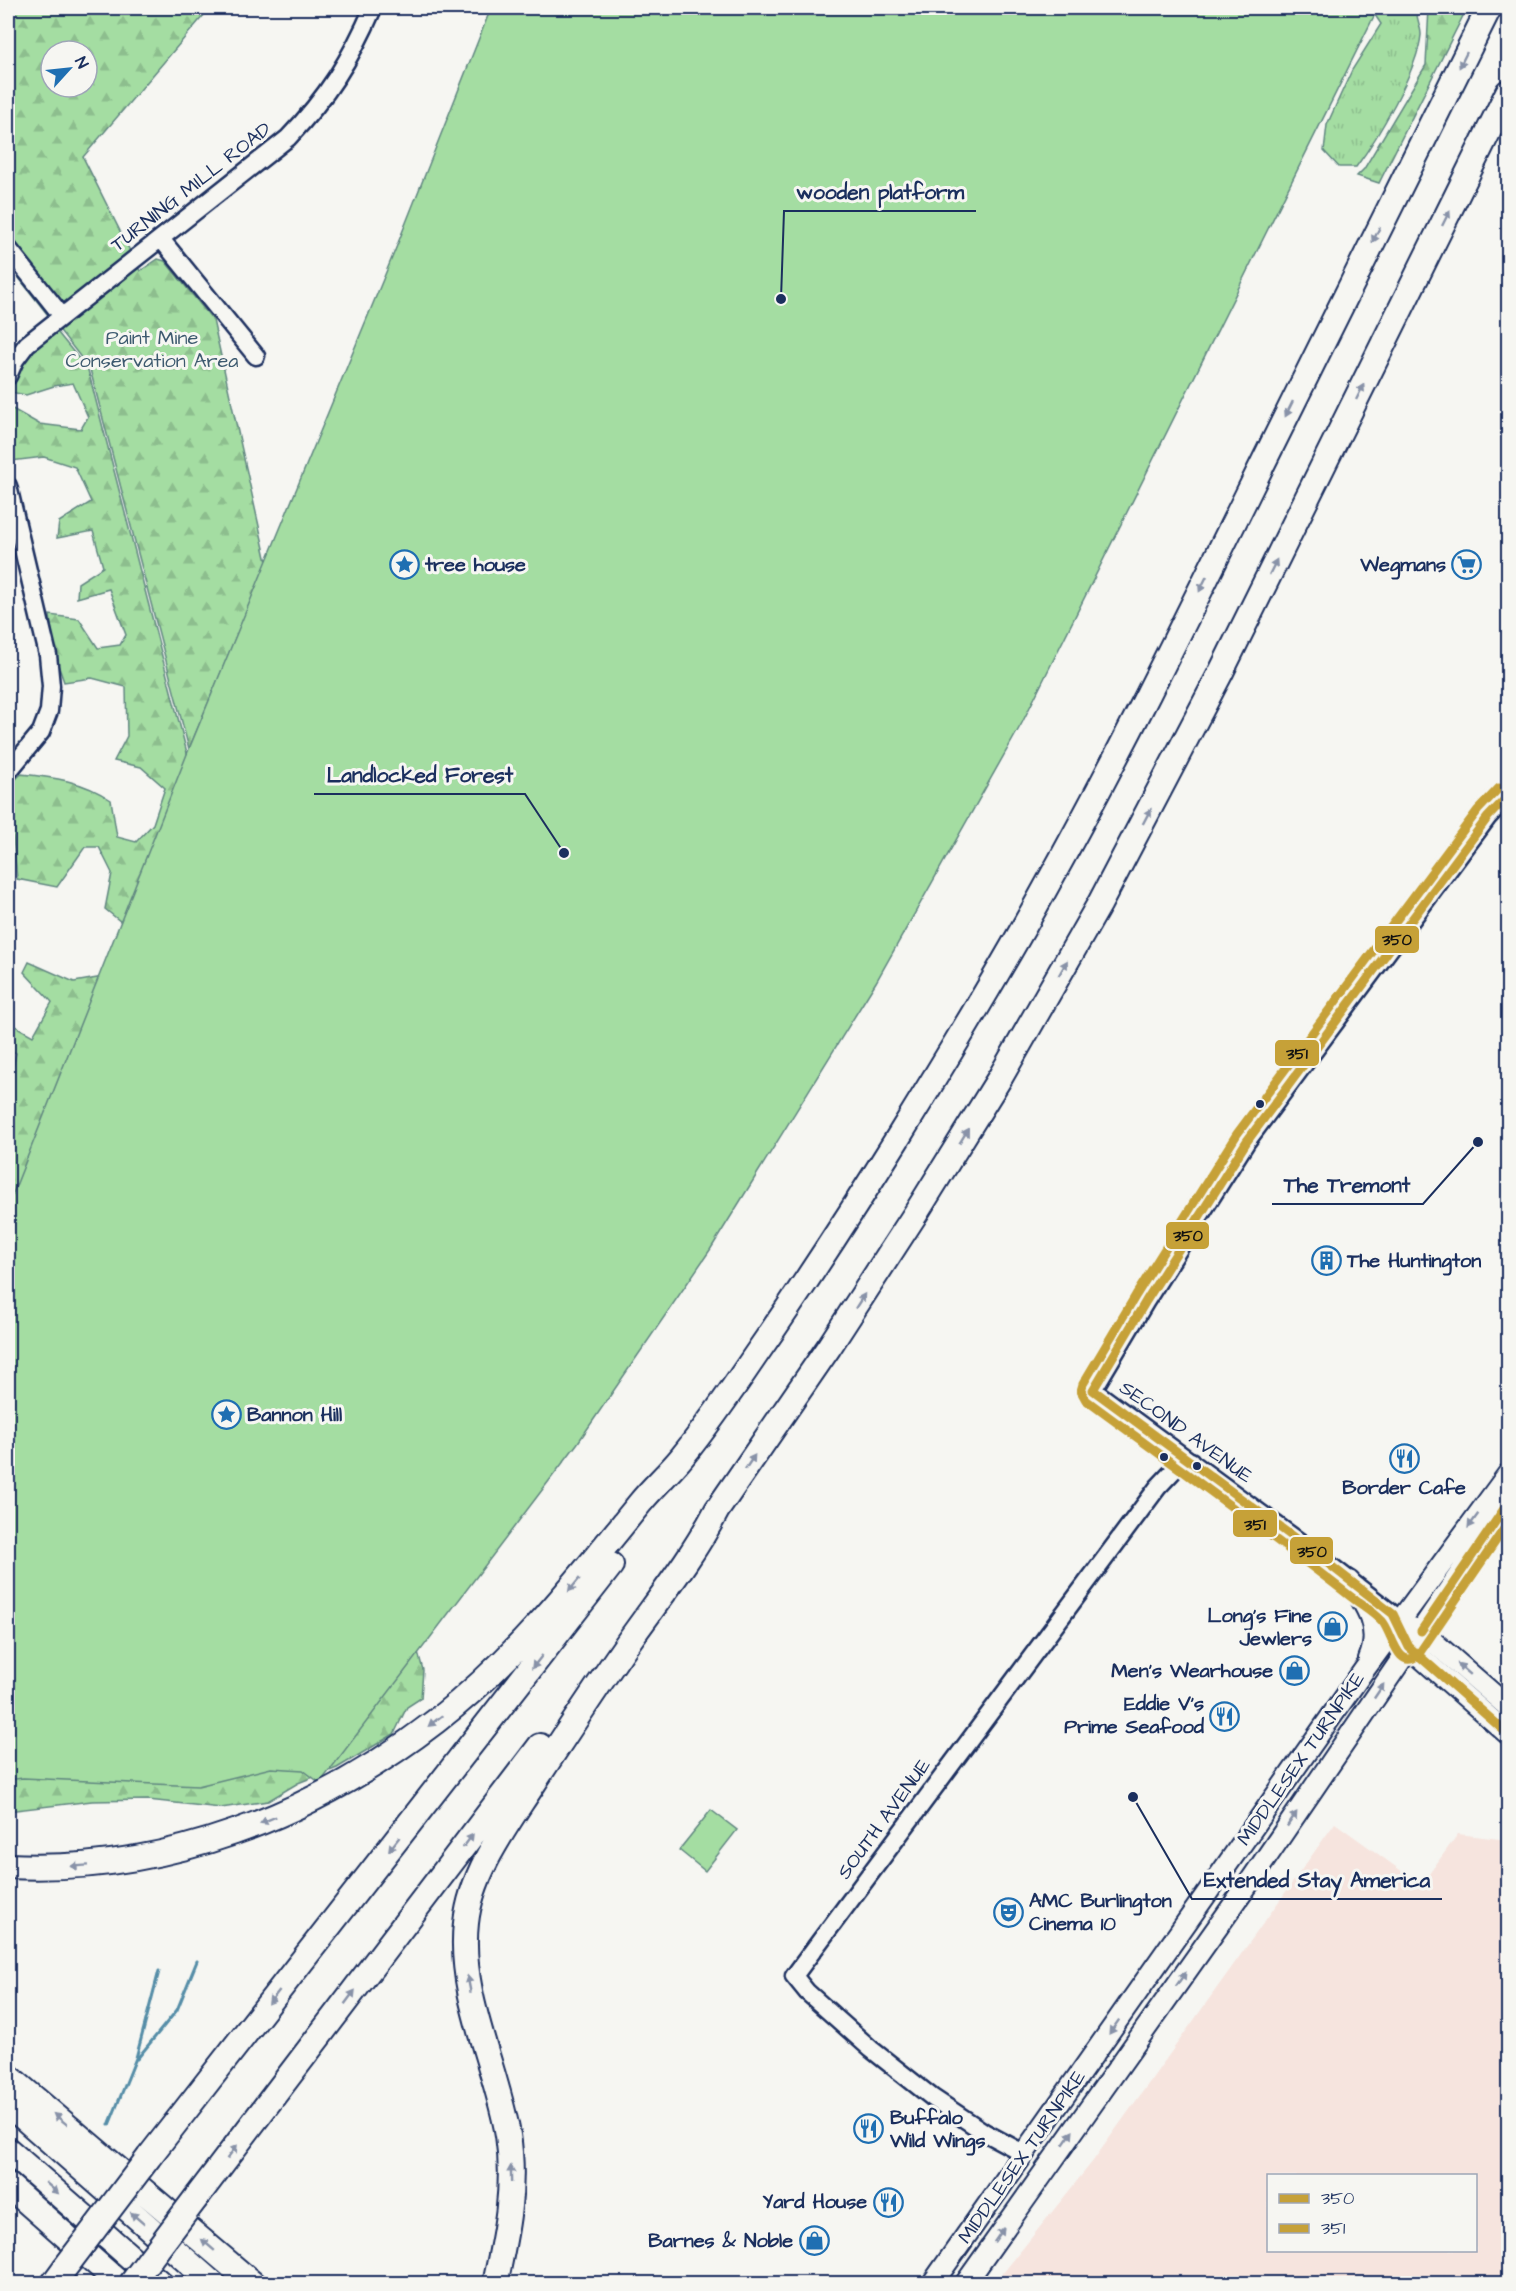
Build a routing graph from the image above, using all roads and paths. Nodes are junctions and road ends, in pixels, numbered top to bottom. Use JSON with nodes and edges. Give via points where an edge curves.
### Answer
{"nodes":[{"id":1,"x":373,"y":8,"type":"edge"},
{"id":2,"x":1489,"y":8,"type":"edge"},
{"id":3,"x":1509,"y":92,"type":"edge"},
{"id":4,"x":161,"y":239,"type":"junction"},
{"id":5,"x":8,"y":248,"type":"edge"},
{"id":6,"x":62,"y":316,"type":"junction"},
{"id":7,"x":256,"y":356,"type":"dead end"},
{"id":8,"x":8,"y":376,"type":"edge"},
{"id":9,"x":8,"y":486,"type":"edge"},
{"id":10,"x":15,"y":554,"type":"edge"},
{"id":11,"x":8,"y":772,"type":"edge"},
{"id":12,"x":1509,"y":796,"type":"edge"},
{"id":13,"x":680,"y":1461,"type":"junction"},
{"id":14,"x":1191,"y":1461,"type":"junction"},
{"id":15,"x":1509,"y":1474,"type":"edge"},
{"id":16,"x":1509,"y":1503,"type":"edge"},
{"id":17,"x":717,"y":1510,"type":"junction"},
{"id":18,"x":1349,"y":1581,"type":"junction"},
{"id":19,"x":1398,"y":1624,"type":"junction"},
{"id":20,"x":1415,"y":1639,"type":"junction"},
{"id":21,"x":1364,"y":1670,"type":"junction"},
{"id":22,"x":1509,"y":1707,"type":"edge"},
{"id":23,"x":1509,"y":1734,"type":"edge"},
{"id":24,"x":8,"y":1866,"type":"edge"},
{"id":25,"x":8,"y":2076,"type":"edge"},
{"id":26,"x":8,"y":2104,"type":"edge"},
{"id":27,"x":8,"y":2150,"type":"edge"},
{"id":28,"x":1025,"y":2154,"type":"junction"},
{"id":29,"x":8,"y":2185,"type":"edge"},
{"id":30,"x":1035,"y":2185,"type":"junction"},
{"id":31,"x":8,"y":2200,"type":"edge"},
{"id":32,"x":58,"y":2276,"type":"edge"},
{"id":33,"x":112,"y":2283,"type":"edge"},
{"id":34,"x":120,"y":2283,"type":"edge"},
{"id":35,"x":131,"y":2283,"type":"edge"},
{"id":36,"x":161,"y":2283,"type":"edge"},
{"id":37,"x":213,"y":2283,"type":"edge"},
{"id":38,"x":253,"y":2283,"type":"edge"},
{"id":39,"x":495,"y":2283,"type":"edge"},
{"id":40,"x":932,"y":2283,"type":"edge"},
{"id":41,"x":965,"y":2283,"type":"edge"}],
"edges":[{"from":1,"to":4,"type":"street","name":"TURNING MILL ROAD","via":[[346,64],[307,118],[271,153]]},
{"from":2,"to":13,"type":"highway","one_way":true,"via":[[1169,653],[1044,891],[882,1163],[772,1331]]},
{"from":17,"to":3,"type":"highway","one_way":true,"via":[[916,1213],[1001,1076],[1105,894],[1220,674]]},
{"from":4,"to":6,"type":"street","name":"TURNING MILL ROAD"},
{"from":4,"to":7,"type":"street"},
{"from":5,"to":6,"type":"street"},
{"from":6,"to":8,"type":"street","name":"TURNING MILL ROAD","via":[[27,344]]},
{"from":9,"to":10,"type":"street"},
{"from":10,"to":11,"type":"street","via":[[48,655],[51,686],[49,711],[41,732]]},
{"from":12,"to":14,"type":"street","name":"SECOND AVENUE","via":[[1488,817],[1247,1141],[1093,1390]]},
{"from":13,"to":24,"type":"highway","one_way":true,"via":[[507,1660],[438,1720],[364,1771],[266,1821],[192,1847],[94,1865]]},
{"from":13,"to":32,"type":"highway","one_way":true,"bridge":true,"via":[[655,1505],[567,1624]]},
{"from":14,"to":18,"type":"street","name":"SECOND AVENUE"},
{"from":14,"to":28,"type":"street","name":"SOUTH AVENUE","via":[[1158,1487],[794,1976],[871,2049],[933,2098]]},
{"from":15,"to":19,"type":"main road","name":"MIDDLESEX TURNPIKE","one_way":true},
{"from":16,"to":20,"type":"main road","name":"MIDDLESEX TURNPIKE"},
{"from":35,"to":17,"type":"highway","one_way":true,"bridge":true,"via":[[573,1702],[692,1538]]},
{"from":39,"to":17,"type":"highway","one_way":true,"via":[[508,2221],[510,2160],[502,2108],[465,1965],[470,1899],[486,1862],[526,1795],[700,1543]]},
{"from":18,"to":19,"type":"street","name":"SECOND AVENUE","via":[[1393,1614]]},
{"from":18,"to":21,"type":"main road","via":[[1370,1615],[1374,1630]]},
{"from":19,"to":20,"type":"main road"},
{"from":19,"to":21,"type":"main road","name":"MIDDLESEX TURNPIKE"},
{"from":22,"to":20,"type":"main road","one_way":true},
{"from":20,"to":23,"type":"main road"},
{"from":30,"to":20,"type":"main road","name":"MIDDLESEX TURNPIKE","one_way":true,"via":[[1251,1880]]},
{"from":21,"to":28,"type":"main road","name":"MIDDLESEX TURNPIKE","one_way":true},
{"from":38,"to":25,"type":"highway","one_way":true},
{"from":37,"to":26,"type":"highway","one_way":true},
{"from":27,"to":36,"type":"highway","one_way":true},
{"from":28,"to":30,"type":"main road"},
{"from":28,"to":40,"type":"main road","name":"MIDDLESEX TURNPIKE"},
{"from":29,"to":34,"type":"highway"},
{"from":41,"to":30,"type":"main road","name":"MIDDLESEX TURNPIKE","one_way":true},
{"from":31,"to":33,"type":"highway"}]}
